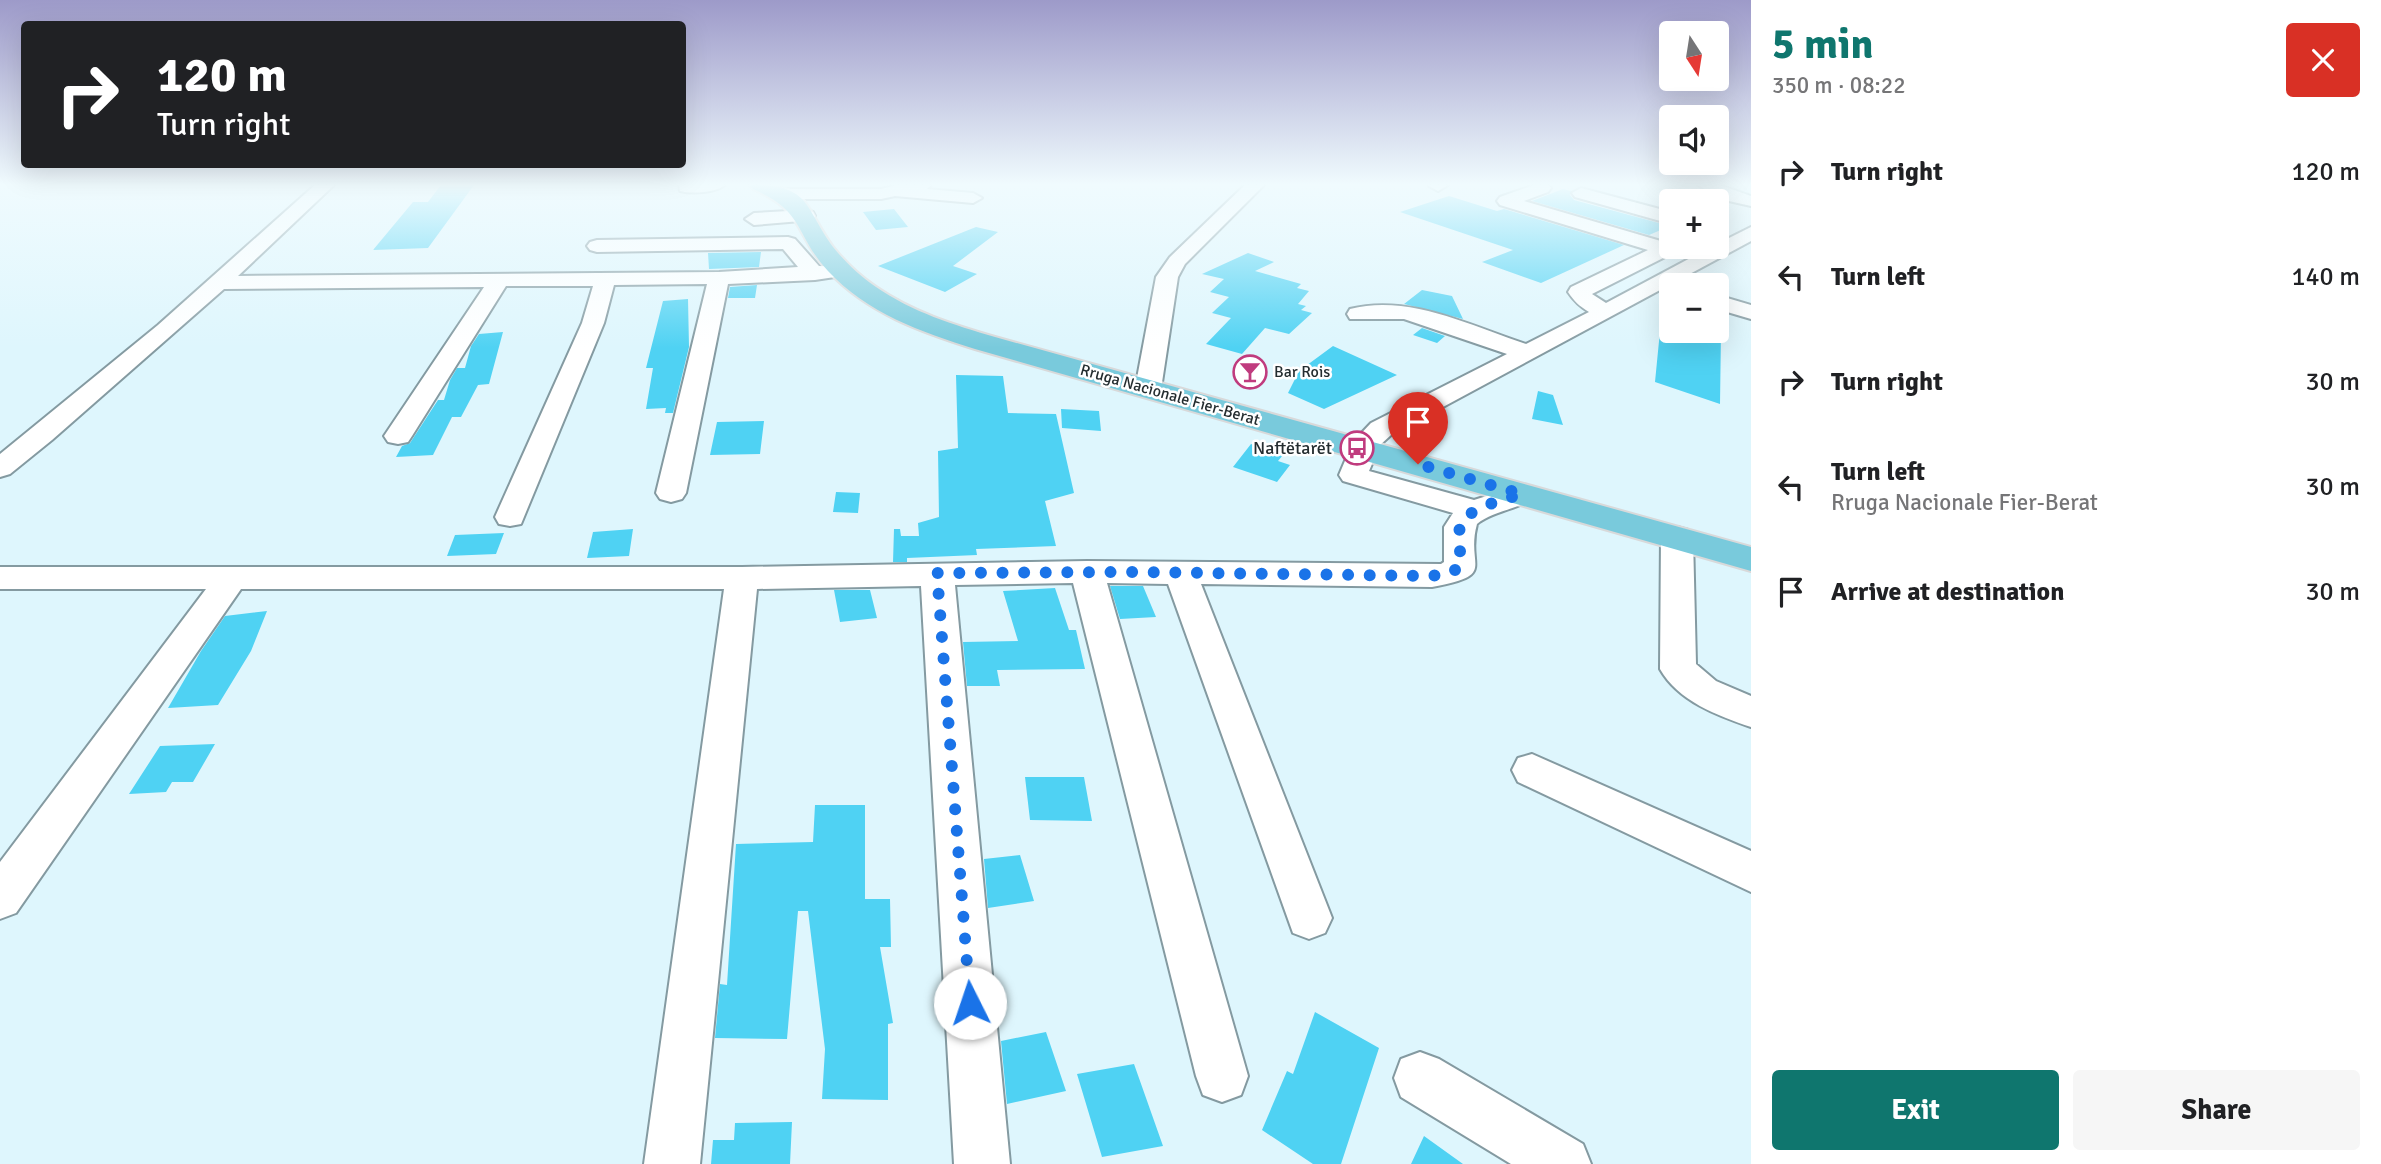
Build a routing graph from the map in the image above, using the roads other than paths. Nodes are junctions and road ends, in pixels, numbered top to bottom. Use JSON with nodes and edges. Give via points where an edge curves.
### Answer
{"nodes":[{"id":1,"x":267,"y":239,"type":"edge"},
{"id":2,"x":819,"y":239,"type":"edge"},
{"id":3,"x":1200,"y":239,"type":"edge"},
{"id":4,"x":1634,"y":239,"type":"edge"},
{"id":5,"x":1739,"y":239,"type":"edge"},
{"id":6,"x":597,"y":246,"type":"dead end"},
{"id":7,"x":828,"y":272,"type":"junction"},
{"id":8,"x":1684,"y":273,"type":"edge"},
{"id":9,"x":719,"y":278,"type":"junction"},
{"id":10,"x":605,"y":279,"type":"junction"},
{"id":11,"x":499,"y":280,"type":"junction"},
{"id":12,"x":215,"y":283,"type":"junction"},
{"id":13,"x":1659,"y":288,"type":"edge"},
{"id":14,"x":1751,"y":294,"type":"edge"},
{"id":15,"x":1733,"y":307,"type":"edge"},
{"id":16,"x":1606,"y":312,"type":"junction"},
{"id":17,"x":1358,"y":314,"type":"dead end"},
{"id":18,"x":1528,"y":353,"type":"junction"},
{"id":19,"x":1148,"y":389,"type":"junction"},
{"id":20,"x":398,"y":436,"type":"dead end"},
{"id":21,"x":1365,"y":450,"type":"junction"},
{"id":22,"x":0,"y":468,"type":"edge"},
{"id":23,"x":671,"y":493,"type":"dead end"},
{"id":24,"x":1522,"y":494,"type":"junction"},
{"id":25,"x":1477,"y":510,"type":"junction"},
{"id":26,"x":510,"y":517,"type":"dead end"},
{"id":27,"x":1677,"y":537,"type":"junction"},
{"id":28,"x":1751,"y":559,"type":"edge"},
{"id":29,"x":1087,"y":572,"type":"junction"},
{"id":30,"x":1180,"y":572,"type":"junction"},
{"id":31,"x":937,"y":573,"type":"junction"},
{"id":32,"x":232,"y":577,"type":"junction"},
{"id":33,"x":742,"y":578,"type":"junction"},
{"id":34,"x":0,"y":579,"type":"edge"},
{"id":35,"x":1751,"y":712,"type":"edge"},
{"id":36,"x":1532,"y":770,"type":"dead end"},
{"id":37,"x":1751,"y":872,"type":"edge"},
{"id":38,"x":0,"y":898,"type":"edge"},
{"id":39,"x":1309,"y":918,"type":"dead end"},
{"id":40,"x":1222,"y":1076,"type":"dead end"},
{"id":41,"x":1420,"y":1077,"type":"dead end"},
{"id":42,"x":672,"y":1164,"type":"edge"},
{"id":43,"x":982,"y":1164,"type":"edge"},
{"id":44,"x":1563,"y":1164,"type":"edge"}],
"edges":[{"from":1,"to":12,"type":"street"},
{"from":2,"to":7,"type":"main road","name":"Rruga Nacionale Fier-Berat","via":[[828,257]]},
{"from":3,"to":19,"type":"street","via":[[1167,277]]},
{"from":4,"to":16,"type":"street","via":[[1666,249],[1579,292]]},
{"from":5,"to":8,"type":"street"},
{"from":6,"to":7,"type":"street","via":[[788,243]]},
{"from":7,"to":9,"type":"street"},
{"from":7,"to":19,"type":"main road","name":"Rruga Nacionale Fier-Berat","via":[[919,320]]},
{"from":9,"to":10,"type":"street"},
{"from":9,"to":23,"type":"street"},
{"from":10,"to":11,"type":"street"},
{"from":10,"to":26,"type":"street","via":[[593,323]]},
{"from":11,"to":12,"type":"street"},
{"from":11,"to":20,"type":"street"},
{"from":12,"to":22,"type":"street","via":[[79,408]]},
{"from":13,"to":16,"type":"street"},
{"from":14,"to":15,"type":"street"},
{"from":16,"to":18,"type":"street"},
{"from":17,"to":18,"type":"street","via":[[1406,312]]},
{"from":18,"to":21,"type":"street","via":[[1381,429]]},
{"from":19,"to":21,"type":"main road","name":"Rruga Nacionale Fier-Berat"},
{"from":21,"to":24,"type":"main road","name":"Rruga Nacionale Fier-Berat"},
{"from":21,"to":25,"type":"street","via":[[1353,475]]},
{"from":24,"to":25,"type":"street"},
{"from":24,"to":27,"type":"main road","name":"Rruga Nacionale Fier-Berat"},
{"from":25,"to":30,"type":"street","via":[[1460,525],[1460,567],[1450,573]]},
{"from":27,"to":28,"type":"main road","name":"Rruga Nacionale Fier-Berat"},
{"from":27,"to":35,"type":"street","via":[[1678,669],[1703,691]]},
{"from":29,"to":30,"type":"street"},
{"from":29,"to":31,"type":"street"},
{"from":29,"to":40,"type":"street"},
{"from":30,"to":39,"type":"street"},
{"from":31,"to":33,"type":"street"},
{"from":31,"to":43,"type":"street"},
{"from":32,"to":33,"type":"street"},
{"from":32,"to":34,"type":"street"},
{"from":32,"to":38,"type":"street"},
{"from":33,"to":42,"type":"street"},
{"from":36,"to":37,"type":"street"},
{"from":41,"to":44,"type":"street"}]}
